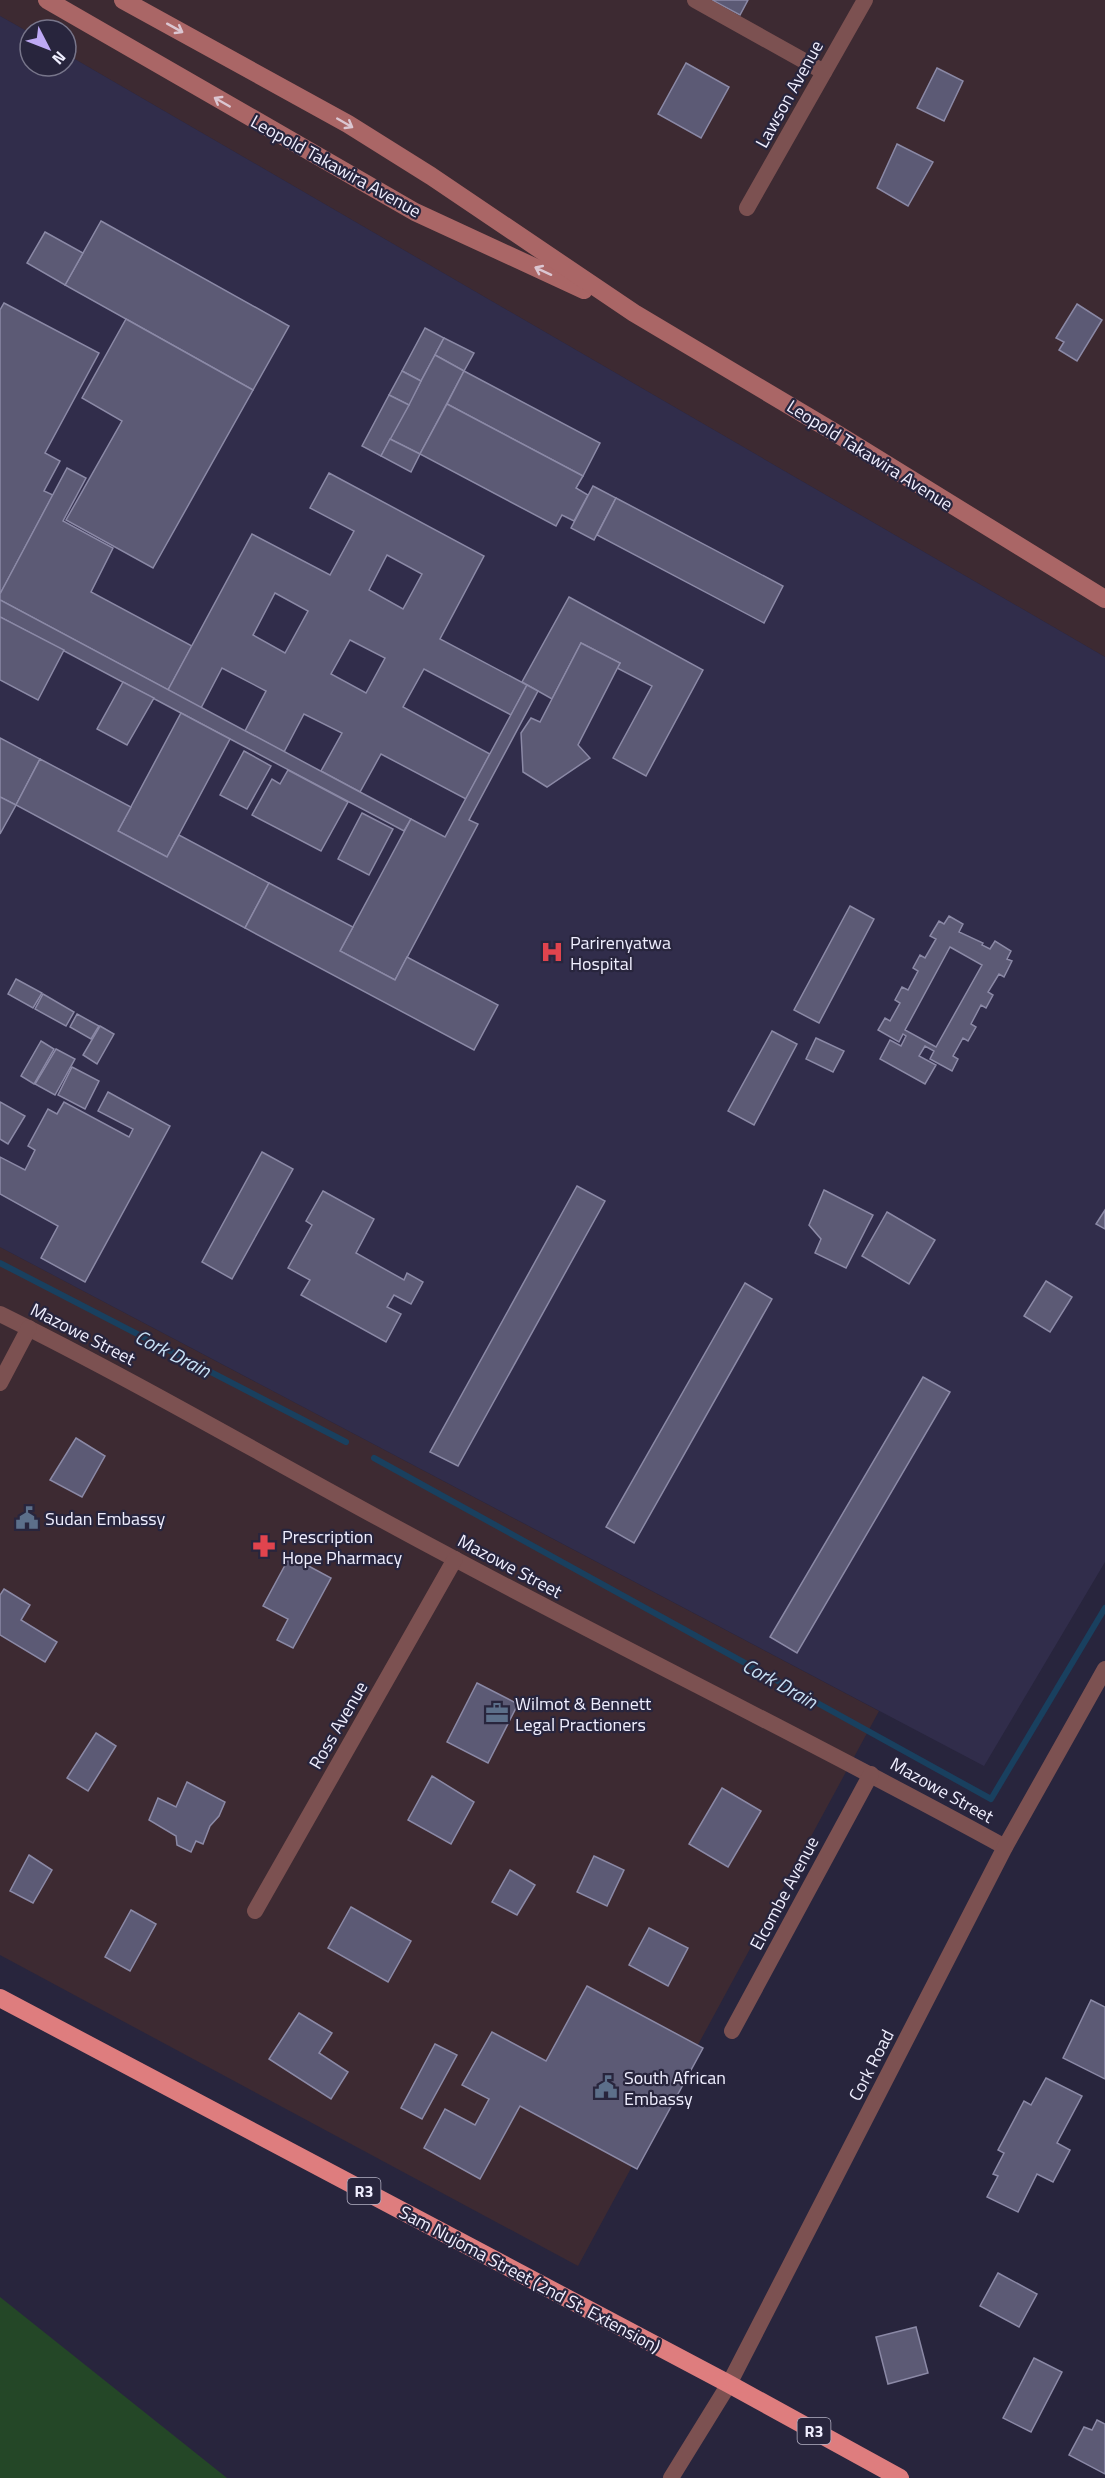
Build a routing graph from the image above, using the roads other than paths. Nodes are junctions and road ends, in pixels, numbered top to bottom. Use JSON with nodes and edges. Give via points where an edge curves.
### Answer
{"nodes":[{"id":1,"x":47,"y":0,"type":"edge"},
{"id":2,"x":123,"y":0,"type":"edge"},
{"id":3,"x":695,"y":0,"type":"edge"},
{"id":4,"x":865,"y":0,"type":"edge"},
{"id":5,"x":824,"y":72,"type":"junction"},
{"id":6,"x":747,"y":208,"type":"dead end"},
{"id":7,"x":634,"y":313,"type":"junction"},
{"id":8,"x":1105,"y":599,"type":"edge"},
{"id":9,"x":0,"y":1314,"type":"edge"},
{"id":10,"x":29,"y":1328,"type":"junction"},
{"id":11,"x":0,"y":1383,"type":"edge"},
{"id":12,"x":455,"y":1559,"type":"junction"},
{"id":13,"x":1105,"y":1669,"type":"edge"},
{"id":14,"x":871,"y":1774,"type":"junction"},
{"id":15,"x":1005,"y":1847,"type":"junction"},
{"id":16,"x":255,"y":1911,"type":"dead end"},
{"id":17,"x":0,"y":1998,"type":"edge"},
{"id":18,"x":732,"y":2031,"type":"dead end"},
{"id":19,"x":729,"y":2384,"type":"junction"},
{"id":20,"x":671,"y":2478,"type":"edge"},
{"id":21,"x":900,"y":2478,"type":"edge"}],
"edges":[{"from":7,"to":1,"type":"main road","name":"Leopold Takawira Avenue","one_way":true,"via":[[415,212]]},
{"from":2,"to":7,"type":"main road","name":"Leopold Takawira Avenue","one_way":true,"via":[[348,124]]},
{"from":3,"to":5,"type":"street"},
{"from":4,"to":5,"type":"street","name":"Lawson Avenue"},
{"from":5,"to":6,"type":"street","name":"Lawson Avenue"},
{"from":7,"to":8,"type":"main road","name":"Leopold Takawira Avenue"},
{"from":9,"to":10,"type":"street","name":"Mazowe Street"},
{"from":10,"to":11,"type":"street"},
{"from":10,"to":12,"type":"street","name":"Mazowe Street","via":[[148,1389]]},
{"from":12,"to":14,"type":"street","name":"Mazowe Street"},
{"from":12,"to":16,"type":"street","name":"Ross Avenue"},
{"from":13,"to":15,"type":"street","name":"Cork Road"},
{"from":14,"to":15,"type":"street","name":"Mazowe Street"},
{"from":14,"to":18,"type":"street","name":"Elcombe Avenue"},
{"from":15,"to":19,"type":"street","name":"Cork Road"},
{"from":17,"to":19,"type":"highway","name":"Sam Nujoma Street (2nd St. Extension)","number":"R3"},
{"from":19,"to":20,"type":"street","name":"Cork Road"},
{"from":19,"to":21,"type":"highway","name":"Sam Nujoma Street (2nd St. Extension)","number":"R3"}]}
